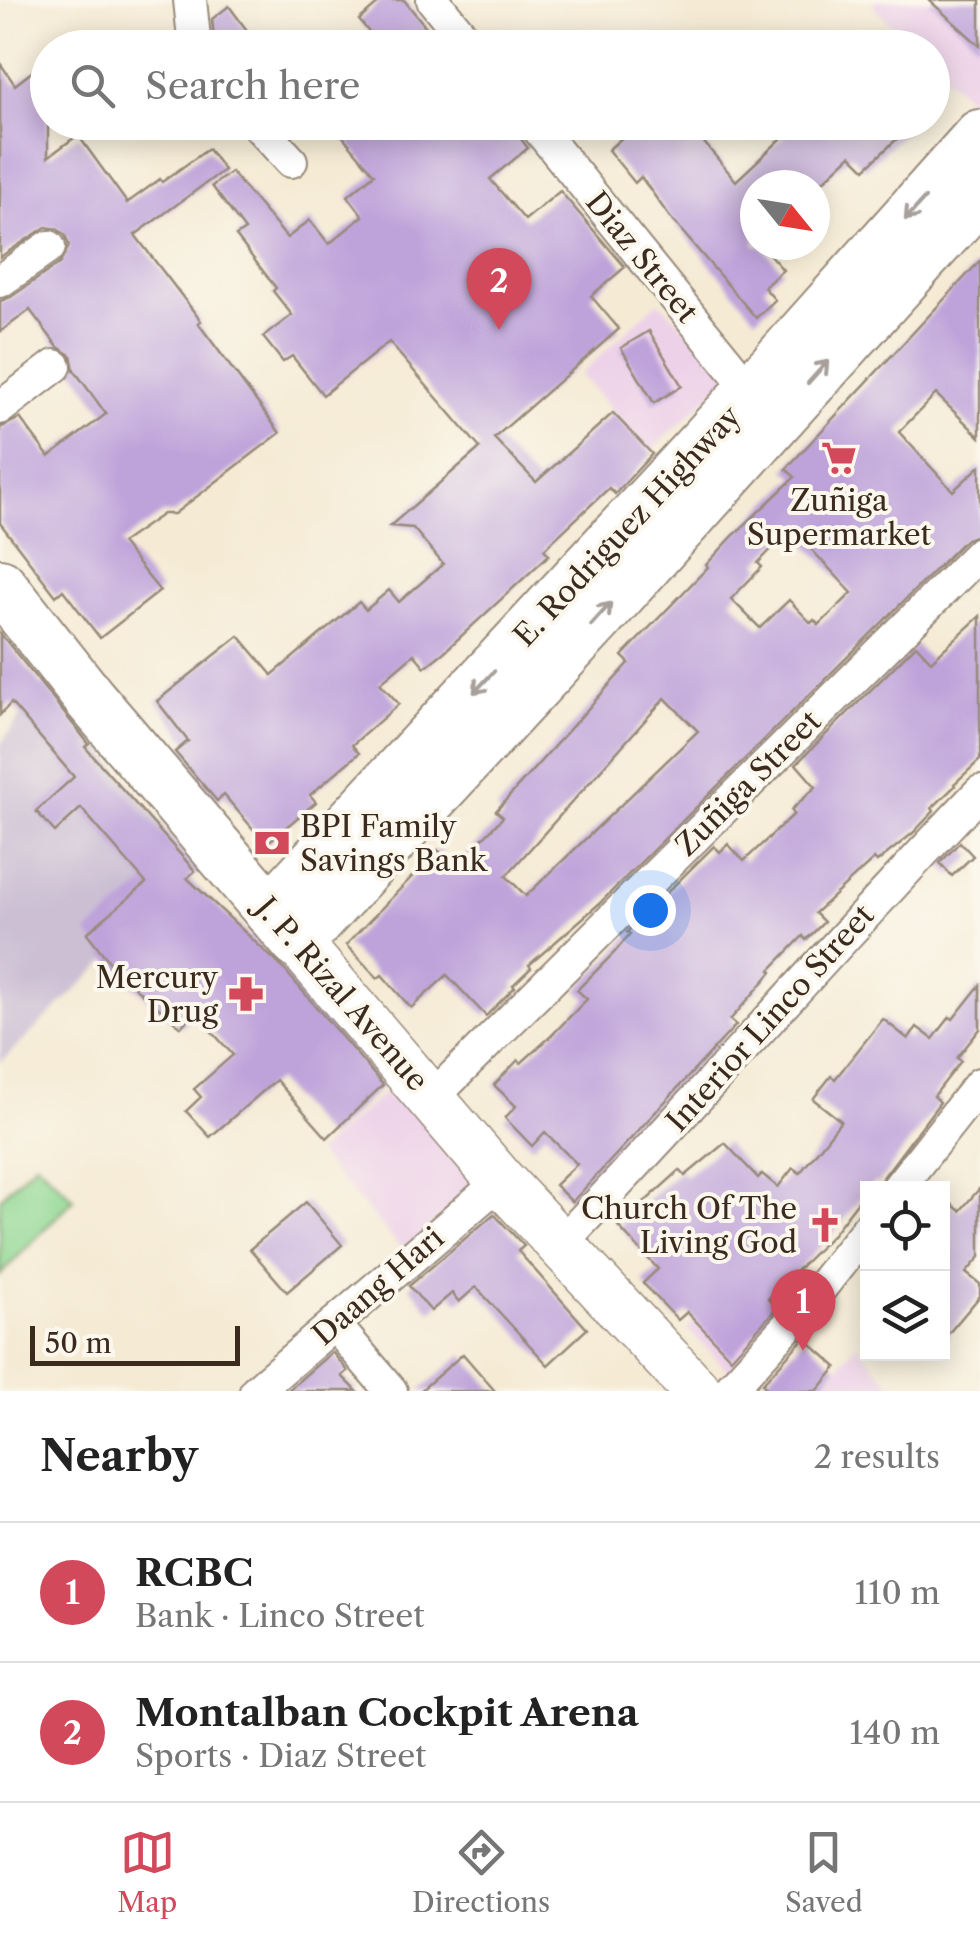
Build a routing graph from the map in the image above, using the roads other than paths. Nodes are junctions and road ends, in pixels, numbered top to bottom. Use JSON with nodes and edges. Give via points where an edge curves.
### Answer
{"nodes":[{"id":1,"x":190,"y":0,"type":"edge"},
{"id":2,"x":433,"y":0,"type":"edge"},
{"id":3,"x":193,"y":30,"type":"edge"},
{"id":4,"x":457,"y":30,"type":"edge"},
{"id":5,"x":980,"y":136,"type":"edge"},
{"id":6,"x":271,"y":140,"type":"edge"},
{"id":7,"x":547,"y":140,"type":"edge"},
{"id":8,"x":291,"y":162,"type":"dead end"},
{"id":9,"x":980,"y":194,"type":"edge"},
{"id":10,"x":50,"y":247,"type":"dead end"},
{"id":11,"x":888,"y":267,"type":"junction"},
{"id":12,"x":0,"y":281,"type":"edge"},
{"id":13,"x":54,"y":366,"type":"dead end"},
{"id":14,"x":752,"y":391,"type":"junction"},
{"id":15,"x":0,"y":408,"type":"edge"},
{"id":16,"x":980,"y":553,"type":"edge"},
{"id":17,"x":0,"y":585,"type":"edge"},
{"id":18,"x":980,"y":792,"type":"edge"},
{"id":19,"x":284,"y":926,"type":"junction"},
{"id":20,"x":980,"y":1084,"type":"edge"},
{"id":21,"x":432,"y":1098,"type":"junction"},
{"id":22,"x":501,"y":1180,"type":"junction"},
{"id":23,"x":904,"y":1181,"type":"edge"},
{"id":24,"x":860,"y":1238,"type":"edge"},
{"id":25,"x":560,"y":1244,"type":"junction"},
{"id":26,"x":334,"y":1324,"type":"junction"},
{"id":27,"x":256,"y":1391,"type":"edge"},
{"id":28,"x":391,"y":1391,"type":"edge"},
{"id":29,"x":696,"y":1391,"type":"edge"},
{"id":30,"x":728,"y":1391,"type":"edge"}],
"edges":[{"from":1,"to":3,"type":"street"},
{"from":2,"to":4,"type":"street"},
{"from":5,"to":11,"type":"main road","name":"E. Rodriguez Highway","one_way":true},
{"from":6,"to":8,"type":"street"},
{"from":7,"to":14,"type":"street","name":"Diaz Street"},
{"from":9,"to":11,"type":"main road","name":"E. Rodriguez Highway"},
{"from":10,"to":12,"type":"street"},
{"from":11,"to":14,"type":"main road","name":"E. Rodriguez Highway"},
{"from":19,"to":11,"type":"main road","name":"E. Rodriguez Highway","one_way":true,"via":[[608,606]]},
{"from":13,"to":15,"type":"street"},
{"from":14,"to":19,"type":"main road","name":"E. Rodriguez Highway","one_way":true},
{"from":16,"to":21,"type":"street","name":"Zuñiga Street"},
{"from":17,"to":19,"type":"main road","name":"J. P. Rizal Avenue"},
{"from":18,"to":25,"type":"street","name":"Interior Linco Street"},
{"from":19,"to":21,"type":"main road","name":"J. P. Rizal Avenue"},
{"from":20,"to":23,"type":"street"},
{"from":21,"to":22,"type":"main road","name":"J. P. Rizal Avenue"},
{"from":22,"to":25,"type":"main road","name":"J. P. Rizal Avenue"},
{"from":22,"to":26,"type":"street","name":"Daang Hari"},
{"from":24,"to":30,"type":"street"},
{"from":25,"to":29,"type":"main road","name":"J. P. Rizal Avenue"},
{"from":26,"to":27,"type":"street","name":"Daang Hari"},
{"from":26,"to":28,"type":"street"}]}
